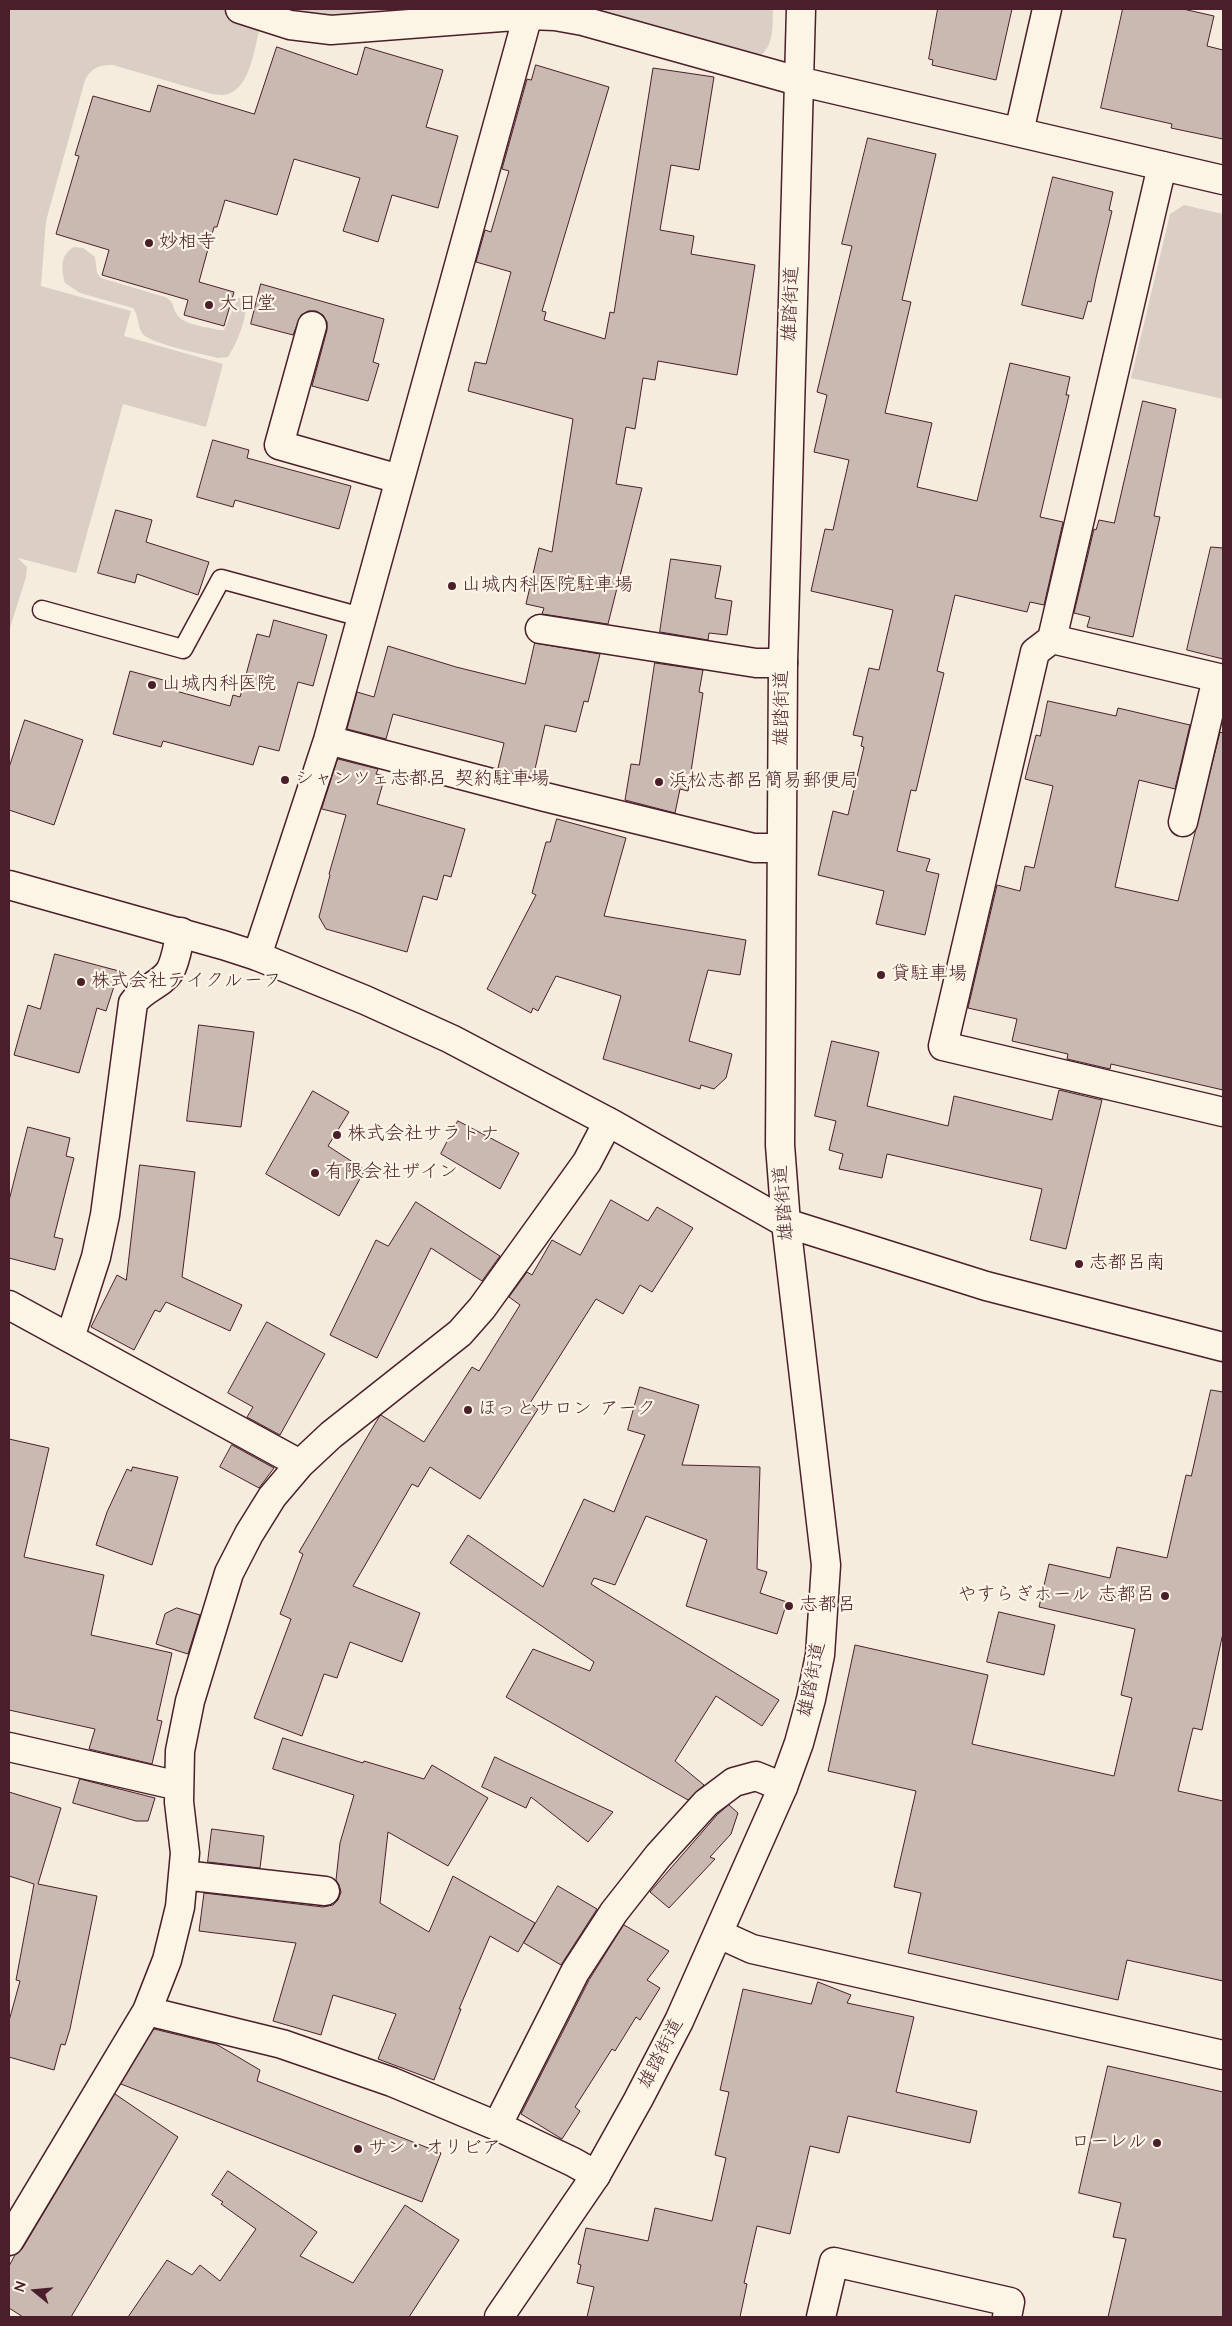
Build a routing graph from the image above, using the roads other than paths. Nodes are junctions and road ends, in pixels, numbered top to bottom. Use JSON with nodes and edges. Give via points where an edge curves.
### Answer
{"nodes":[{"id":1,"x":240,"y":9,"type":"edge"},
{"id":2,"x":801,"y":9,"type":"edge"},
{"id":3,"x":1047,"y":9,"type":"edge"},
{"id":4,"x":528,"y":15,"type":"junction"},
{"id":5,"x":798,"y":81,"type":"junction"},
{"id":6,"x":1019,"y":132,"type":"junction"},
{"id":7,"x":1162,"y":166,"type":"junction"},
{"id":8,"x":1223,"y":180,"type":"edge"},
{"id":9,"x":312,"y":326,"type":"dead end"},
{"id":10,"x":399,"y":479,"type":"junction"},
{"id":11,"x":42,"y":610,"type":"dead end"},
{"id":12,"x":361,"y":617,"type":"junction"},
{"id":13,"x":540,"y":629,"type":"dead end"},
{"id":14,"x":1052,"y":639,"type":"junction"},
{"id":15,"x":783,"y":663,"type":"junction"},
{"id":16,"x":1220,"y":678,"type":"edge"},
{"id":17,"x":328,"y":740,"type":"junction"},
{"id":18,"x":1183,"y":822,"type":"dead end"},
{"id":19,"x":782,"y":848,"type":"junction"},
{"id":20,"x":9,"y":885,"type":"edge"},
{"id":21,"x":181,"y":932,"type":"junction"},
{"id":22,"x":257,"y":956,"type":"junction"},
{"id":23,"x":1223,"y":1112,"type":"edge"},
{"id":24,"x":608,"y":1122,"type":"junction"},
{"id":25,"x":786,"y":1223,"type":"junction"},
{"id":26,"x":9,"y":1304,"type":"edge"},
{"id":27,"x":70,"y":1338,"type":"junction"},
{"id":28,"x":1223,"y":1347,"type":"edge"},
{"id":29,"x":300,"y":1464,"type":"junction"},
{"id":30,"x":9,"y":1747,"type":"edge"},
{"id":31,"x":179,"y":1786,"type":"junction"},
{"id":32,"x":783,"y":1787,"type":"junction"},
{"id":33,"x":182,"y":1875,"type":"junction"},
{"id":34,"x":325,"y":1891,"type":"dead end"},
{"id":35,"x":719,"y":1934,"type":"junction"},
{"id":36,"x":147,"y":2011,"type":"junction"},
{"id":37,"x":1223,"y":2055,"type":"edge"},
{"id":38,"x":497,"y":2126,"type":"junction"},
{"id":39,"x":596,"y":2175,"type":"junction"},
{"id":40,"x":9,"y":2241,"type":"edge"},
{"id":41,"x":499,"y":2317,"type":"edge"},
{"id":42,"x":821,"y":2317,"type":"edge"},
{"id":43,"x":1007,"y":2317,"type":"edge"}],
"edges":[{"from":1,"to":4,"type":"street","via":[[290,25],[331,30]]},
{"from":2,"to":5,"type":"street","name":"雄踏街道"},
{"from":3,"to":6,"type":"street"},
{"from":4,"to":5,"type":"street","via":[[583,21]]},
{"from":4,"to":10,"type":"street"},
{"from":5,"to":6,"type":"street"},
{"from":5,"to":15,"type":"street","name":"雄踏街道"},
{"from":6,"to":7,"type":"street"},
{"from":7,"to":8,"type":"street"},
{"from":7,"to":14,"type":"street"},
{"from":9,"to":10,"type":"street","via":[[279,445]]},
{"from":10,"to":12,"type":"street"},
{"from":11,"to":12,"type":"lane","via":[[183,649],[221,579]]},
{"from":12,"to":17,"type":"street"},
{"from":13,"to":15,"type":"street","via":[[756,663]]},
{"from":14,"to":16,"type":"street"},
{"from":14,"to":23,"type":"street","via":[[1035,652],[943,1046]]},
{"from":15,"to":19,"type":"street","name":"雄踏街道"},
{"from":16,"to":18,"type":"street"},
{"from":17,"to":19,"type":"street","via":[[744,845]]},
{"from":17,"to":22,"type":"street"},
{"from":19,"to":25,"type":"street","name":"雄踏街道","via":[[780,1145]]},
{"from":20,"to":21,"type":"street"},
{"from":21,"to":22,"type":"street"},
{"from":21,"to":27,"type":"street","via":[[170,971],[133,1002],[105,1215],[96,1257]]},
{"from":22,"to":24,"type":"street","via":[[409,1018]]},
{"from":24,"to":25,"type":"street"},
{"from":24,"to":29,"type":"street","via":[[587,1162],[482,1308],[460,1333],[331,1435]]},
{"from":25,"to":28,"type":"street","via":[[986,1286]]},
{"from":25,"to":32,"type":"street","name":"雄踏街道","via":[[826,1565],[820,1655],[799,1742]]},
{"from":26,"to":27,"type":"street"},
{"from":27,"to":29,"type":"street"},
{"from":29,"to":31,"type":"street","via":[[268,1504],[230,1573],[190,1701],[180,1751]]},
{"from":30,"to":31,"type":"street"},
{"from":31,"to":33,"type":"street","via":[[185,1853]]},
{"from":32,"to":35,"type":"street","name":"雄踏街道"},
{"from":32,"to":38,"type":"street","via":[[756,1776],[734,1782],[706,1803],[658,1856],[614,1912],[575,1972]]},
{"from":33,"to":34,"type":"street","via":[[299,1876]]},
{"from":33,"to":36,"type":"street","via":[[180,1907],[167,1960]]},
{"from":35,"to":37,"type":"street","via":[[752,1948]]},
{"from":35,"to":39,"type":"street","name":"雄踏街道","via":[[674,2030]]},
{"from":36,"to":38,"type":"street","via":[[282,2044],[392,2082]]},
{"from":36,"to":40,"type":"street"},
{"from":38,"to":39,"type":"street"},
{"from":39,"to":41,"type":"street","name":"雄踏街道"},
{"from":42,"to":43,"type":"street","via":[[834,2262],[1010,2302]]}]}
